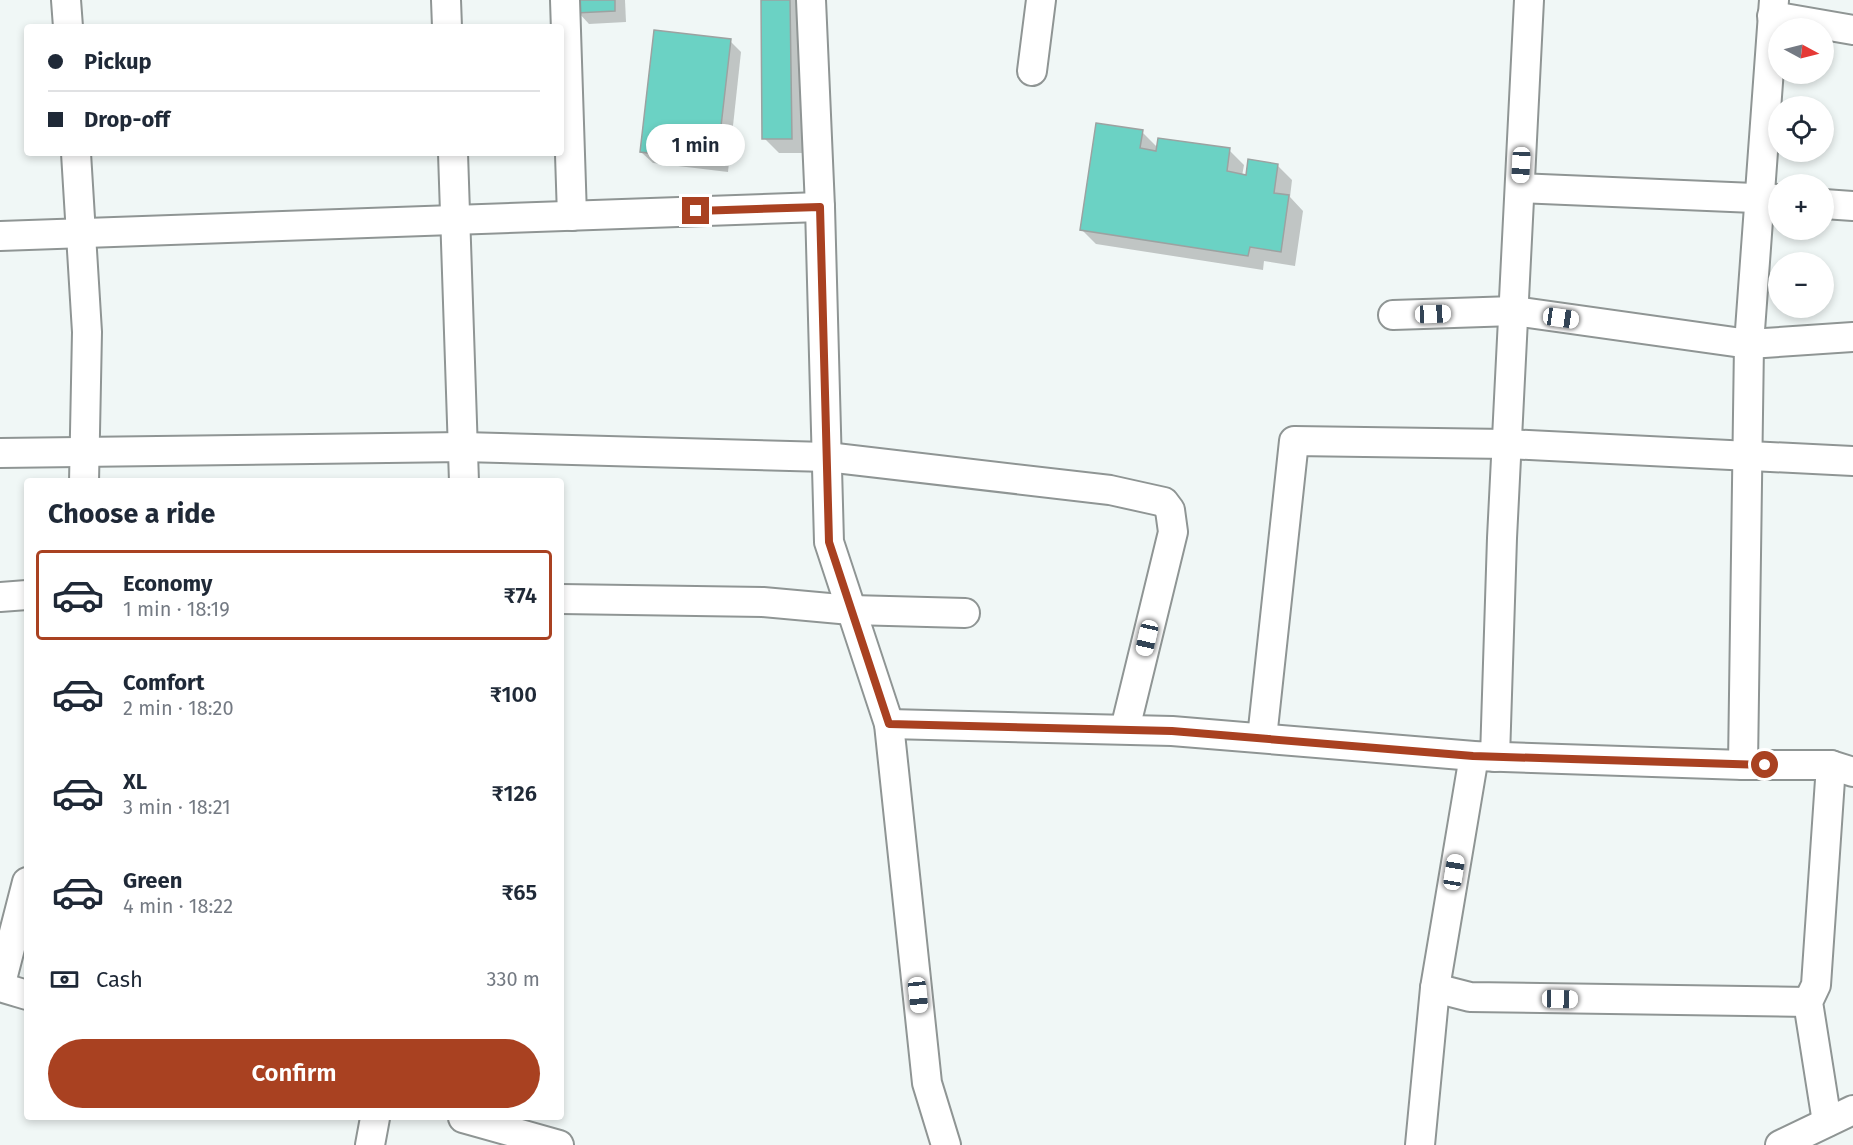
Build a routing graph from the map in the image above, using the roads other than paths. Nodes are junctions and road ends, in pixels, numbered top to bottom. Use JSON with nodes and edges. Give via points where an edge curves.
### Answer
{"nodes":[{"id":1,"x":66,"y":0,"type":"edge"},
{"id":2,"x":446,"y":0,"type":"edge"},
{"id":3,"x":565,"y":0,"type":"edge"},
{"id":4,"x":811,"y":0,"type":"edge"},
{"id":5,"x":1041,"y":0,"type":"edge"},
{"id":6,"x":1529,"y":0,"type":"edge"},
{"id":7,"x":1773,"y":8,"type":"edge"},
{"id":8,"x":68,"y":24,"type":"edge"},
{"id":9,"x":447,"y":24,"type":"edge"},
{"id":10,"x":1853,"y":30,"type":"edge"},
{"id":11,"x":1032,"y":71,"type":"dead end"},
{"id":12,"x":76,"y":156,"type":"edge"},
{"id":13,"x":453,"y":156,"type":"edge"},
{"id":14,"x":1770,"y":174,"type":"edge"},
{"id":15,"x":1520,"y":188,"type":"junction"},
{"id":16,"x":1768,"y":198,"type":"edge"},
{"id":17,"x":1768,"y":205,"type":"edge"},
{"id":18,"x":1834,"y":205,"type":"edge"},
{"id":19,"x":1853,"y":206,"type":"edge"},
{"id":20,"x":820,"y":207,"type":"junction"},
{"id":21,"x":572,"y":216,"type":"junction"},
{"id":22,"x":456,"y":219,"type":"junction"},
{"id":23,"x":81,"y":232,"type":"junction"},
{"id":24,"x":0,"y":236,"type":"edge"},
{"id":25,"x":1514,"y":311,"type":"junction"},
{"id":26,"x":1393,"y":315,"type":"dead end"},
{"id":27,"x":1853,"y":337,"type":"edge"},
{"id":28,"x":1749,"y":344,"type":"junction"},
{"id":29,"x":1507,"y":444,"type":"junction"},
{"id":30,"x":463,"y":447,"type":"junction"},
{"id":31,"x":85,"y":450,"type":"junction"},
{"id":32,"x":0,"y":453,"type":"edge"},
{"id":33,"x":1748,"y":455,"type":"junction"},
{"id":34,"x":827,"y":457,"type":"junction"},
{"id":35,"x":1853,"y":461,"type":"edge"},
{"id":36,"x":84,"y":478,"type":"edge"},
{"id":37,"x":464,"y":478,"type":"edge"},
{"id":38,"x":24,"y":595,"type":"edge"},
{"id":39,"x":0,"y":597,"type":"edge"},
{"id":40,"x":564,"y":599,"type":"edge"},
{"id":41,"x":851,"y":610,"type":"junction"},
{"id":42,"x":965,"y":614,"type":"dead end"},
{"id":43,"x":889,"y":724,"type":"junction"},
{"id":44,"x":1125,"y":729,"type":"junction"},
{"id":45,"x":1262,"y":738,"type":"junction"},
{"id":46,"x":1484,"y":756,"type":"junction"},
{"id":47,"x":1743,"y":765,"type":"junction"},
{"id":48,"x":1842,"y":768,"type":"edge"},
{"id":49,"x":24,"y":894,"type":"edge"},
{"id":50,"x":0,"y":987,"type":"edge"},
{"id":51,"x":1435,"y":988,"type":"junction"},
{"id":52,"x":24,"y":994,"type":"edge"},
{"id":53,"x":1808,"y":1002,"type":"junction"},
{"id":54,"x":1853,"y":1110,"type":"edge"},
{"id":55,"x":375,"y":1120,"type":"edge"},
{"id":56,"x":469,"y":1120,"type":"edge"},
{"id":57,"x":1827,"y":1122,"type":"junction"},
{"id":58,"x":370,"y":1145,"type":"edge"},
{"id":59,"x":558,"y":1145,"type":"edge"},
{"id":60,"x":946,"y":1145,"type":"edge"},
{"id":61,"x":1419,"y":1145,"type":"edge"},
{"id":62,"x":1780,"y":1145,"type":"edge"}],
"edges":[{"from":1,"to":8,"type":"street"},
{"from":2,"to":9,"type":"street"},
{"from":3,"to":21,"type":"street"},
{"from":4,"to":20,"type":"street"},
{"from":5,"to":11,"type":"street"},
{"from":6,"to":15,"type":"street"},
{"from":7,"to":10,"type":"street"},
{"from":7,"to":14,"type":"street"},
{"from":12,"to":23,"type":"street"},
{"from":13,"to":22,"type":"street"},
{"from":15,"to":16,"type":"street"},
{"from":15,"to":25,"type":"street"},
{"from":17,"to":28,"type":"street"},
{"from":18,"to":19,"type":"street"},
{"from":20,"to":21,"type":"street"},
{"from":20,"to":34,"type":"street"},
{"from":21,"to":22,"type":"street"},
{"from":22,"to":23,"type":"street"},
{"from":22,"to":30,"type":"street"},
{"from":23,"to":24,"type":"street"},
{"from":23,"to":31,"type":"street","via":[[87,332]]},
{"from":25,"to":26,"type":"street"},
{"from":25,"to":28,"type":"street"},
{"from":25,"to":29,"type":"street"},
{"from":27,"to":28,"type":"street"},
{"from":28,"to":33,"type":"street"},
{"from":29,"to":33,"type":"street"},
{"from":29,"to":45,"type":"street","via":[[1294,441]]},
{"from":29,"to":46,"type":"street"},
{"from":30,"to":31,"type":"street"},
{"from":30,"to":34,"type":"street"},
{"from":30,"to":37,"type":"street"},
{"from":31,"to":32,"type":"street"},
{"from":31,"to":36,"type":"street"},
{"from":33,"to":35,"type":"street"},
{"from":33,"to":47,"type":"street"},
{"from":34,"to":41,"type":"street","via":[[829,542]]},
{"from":34,"to":44,"type":"street","via":[[1110,490],[1164,502],[1170,510],[1173,532]]},
{"from":38,"to":39,"type":"street"},
{"from":40,"to":41,"type":"street","via":[[763,602]]},
{"from":41,"to":42,"type":"street"},
{"from":41,"to":43,"type":"street"},
{"from":43,"to":44,"type":"street"},
{"from":43,"to":60,"type":"street","via":[[927,1083]]},
{"from":44,"to":45,"type":"street"},
{"from":45,"to":46,"type":"street"},
{"from":46,"to":47,"type":"street"},
{"from":46,"to":51,"type":"street"},
{"from":47,"to":48,"type":"street"},
{"from":48,"to":53,"type":"street","via":[[1816,985]]},
{"from":49,"to":50,"type":"street"},
{"from":50,"to":52,"type":"street"},
{"from":51,"to":53,"type":"street","via":[[1470,997]]},
{"from":51,"to":61,"type":"street"},
{"from":53,"to":57,"type":"street"},
{"from":54,"to":57,"type":"street"},
{"from":55,"to":58,"type":"street"},
{"from":56,"to":59,"type":"street"},
{"from":57,"to":62,"type":"street"}]}
